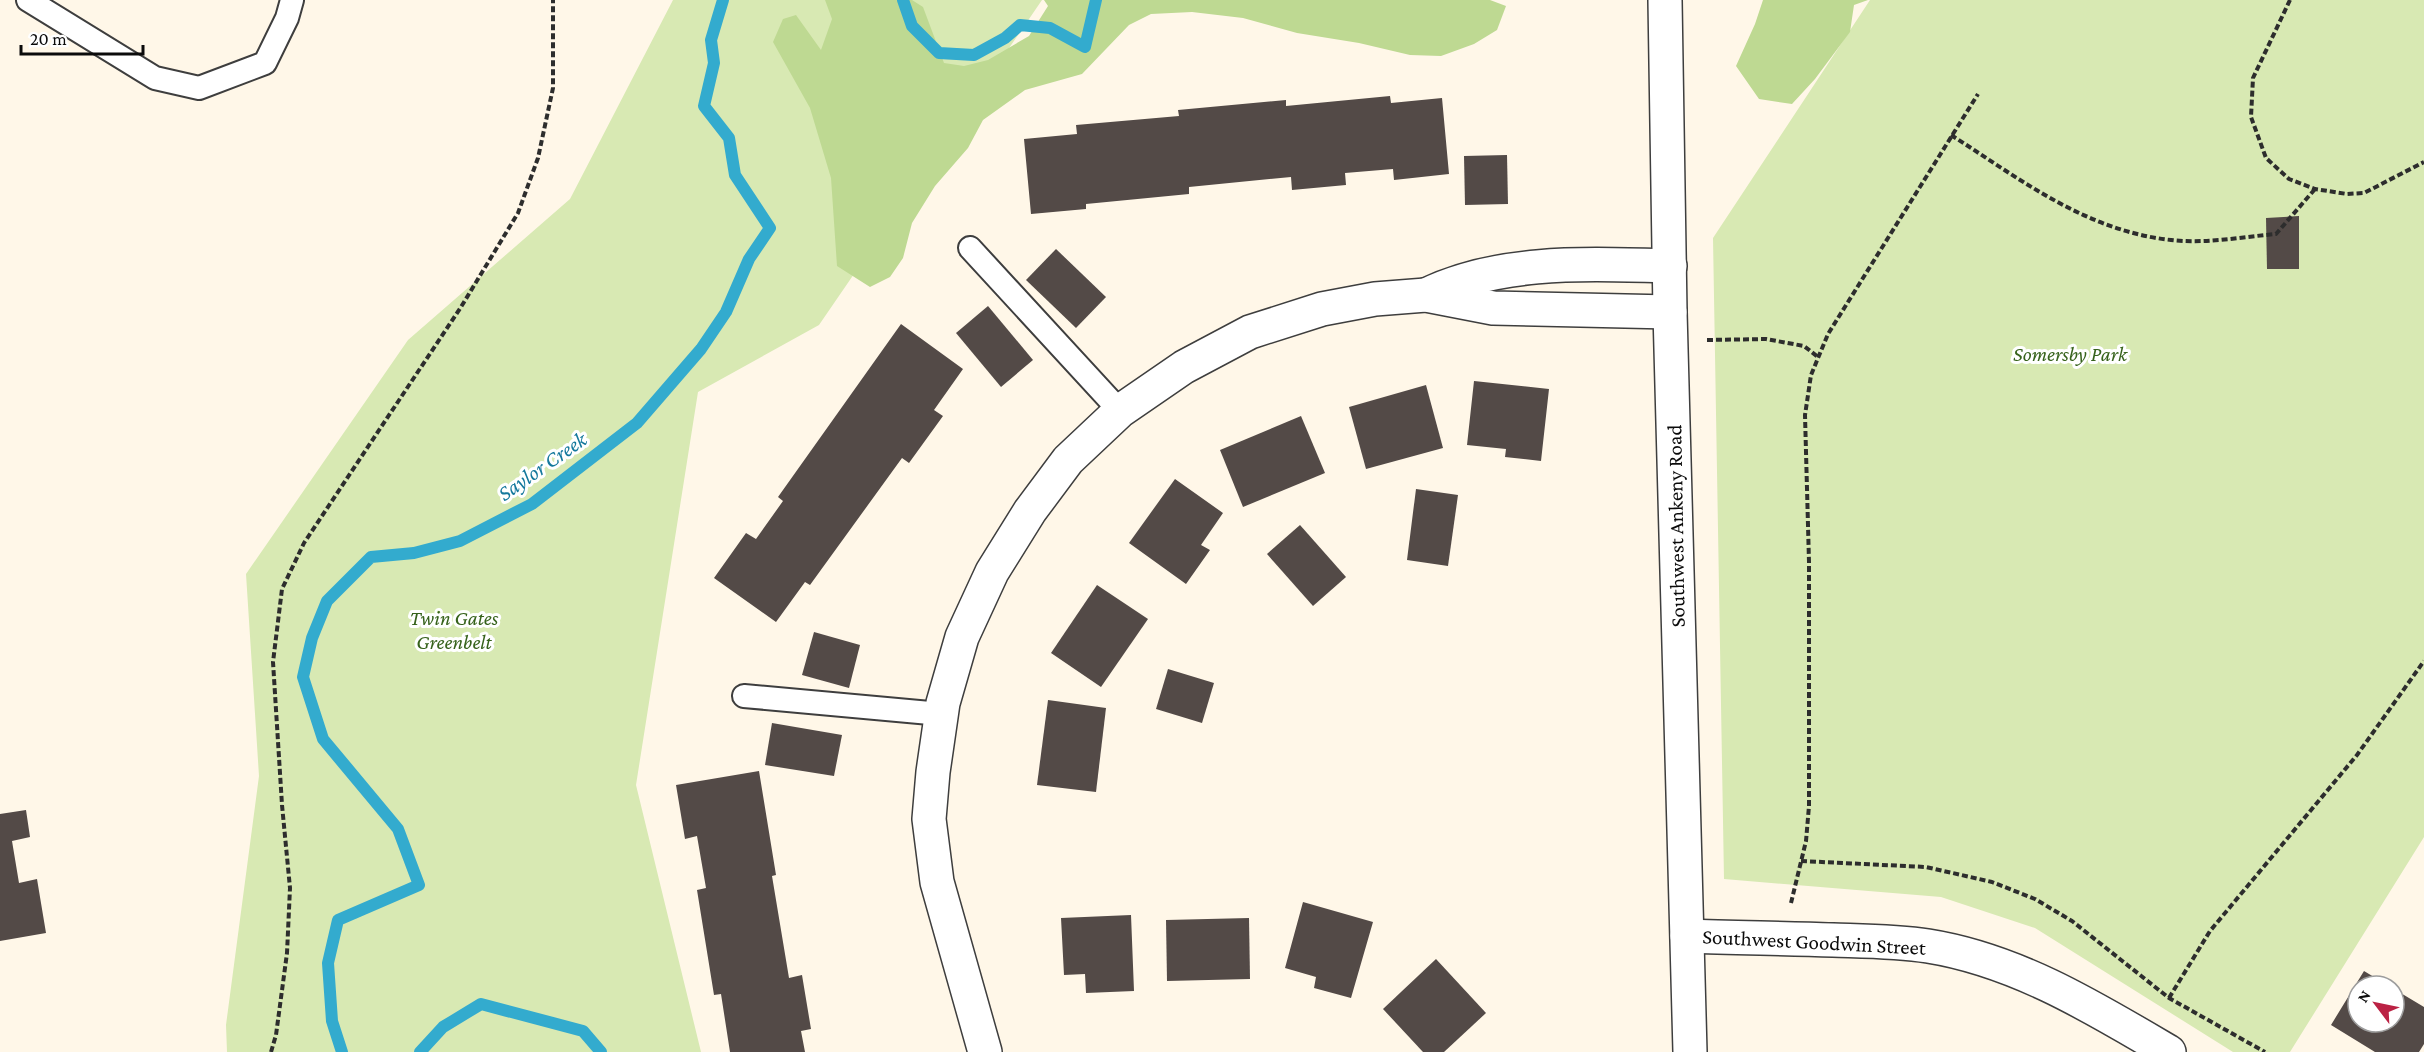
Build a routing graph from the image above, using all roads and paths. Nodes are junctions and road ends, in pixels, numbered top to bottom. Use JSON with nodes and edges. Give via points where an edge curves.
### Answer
{"nodes":[{"id":1,"x":28,"y":0,"type":"edge"},
{"id":2,"x":292,"y":0,"type":"edge"},
{"id":3,"x":553,"y":0,"type":"edge"},
{"id":4,"x":1665,"y":0,"type":"edge"},
{"id":5,"x":2290,"y":0,"type":"edge"},
{"id":6,"x":1978,"y":94,"type":"dead end"},
{"id":7,"x":1951,"y":135,"type":"junction"},
{"id":8,"x":2424,"y":162,"type":"edge"},
{"id":9,"x":2315,"y":189,"type":"junction"},
{"id":10,"x":970,"y":248,"type":"dead end"},
{"id":11,"x":1670,"y":266,"type":"junction"},
{"id":12,"x":1426,"y":295,"type":"junction"},
{"id":13,"x":1671,"y":326,"type":"junction"},
{"id":14,"x":1818,"y":357,"type":"junction"},
{"id":15,"x":1120,"y":411,"type":"junction"},
{"id":16,"x":2424,"y":661,"type":"edge"},
{"id":17,"x":744,"y":696,"type":"dead end"},
{"id":18,"x":941,"y":714,"type":"junction"},
{"id":19,"x":1801,"y":861,"type":"junction"},
{"id":20,"x":1687,"y":936,"type":"junction"},
{"id":21,"x":1783,"y":939,"type":"junction"},
{"id":22,"x":2169,"y":998,"type":"junction"},
{"id":23,"x":271,"y":1052,"type":"edge"},
{"id":24,"x":985,"y":1052,"type":"edge"},
{"id":25,"x":1690,"y":1052,"type":"edge"},
{"id":26,"x":2169,"y":1052,"type":"edge"},
{"id":27,"x":2265,"y":1052,"type":"edge"}],
"edges":[{"from":1,"to":2,"type":"lane","via":[[155,78],[199,88],[265,63]]},
{"from":3,"to":23,"type":"path","via":[[553,88],[538,158],[518,213],[461,307],[304,543],[282,589],[273,662],[290,888],[287,952]]},
{"from":4,"to":11,"type":"street","name":"Southwest Ankeny Road"},
{"from":5,"to":9,"type":"path","via":[[2253,78],[2251,117],[2266,158],[2289,179]]},
{"from":6,"to":7,"type":"path"},
{"from":7,"to":9,"type":"path","via":[[2086,218],[2136,235],[2212,241],[2276,234]]},
{"from":7,"to":14,"type":"path","via":[[1828,334]]},
{"from":8,"to":9,"type":"path","via":[[2364,192],[2347,194]]},
{"from":10,"to":15,"type":"lane"},
{"from":11,"to":12,"type":"street","via":[[1597,264],[1507,271],[1458,281]]},
{"from":11,"to":13,"type":"street","name":"Southwest Ankeny Road"},
{"from":12,"to":13,"type":"street","via":[[1493,308]]},
{"from":12,"to":15,"type":"street","via":[[1322,309],[1250,332],[1184,367]]},
{"from":13,"to":14,"type":"path","via":[[1804,346]]},
{"from":13,"to":20,"type":"street","name":"Southwest Ankeny Road"},
{"from":14,"to":19,"type":"path","via":[[1805,415],[1809,806]]},
{"from":15,"to":18,"type":"street","via":[[1068,460],[1029,511],[992,572],[962,637]]},
{"from":16,"to":22,"type":"path","via":[[2357,755],[2210,931]]},
{"from":17,"to":18,"type":"lane"},
{"from":18,"to":24,"type":"street","via":[[929,819],[937,882]]},
{"from":19,"to":21,"type":"path"},
{"from":19,"to":22,"type":"path","via":[[1926,867],[1992,882],[2035,899],[2073,921]]},
{"from":20,"to":21,"type":"street","name":"Southwest Goodwin Street"},
{"from":20,"to":25,"type":"street","name":"Southwest Ankeny Road"},
{"from":21,"to":26,"type":"street","name":"Southwest Goodwin Street","via":[[1929,946],[1983,959],[2043,981]]},
{"from":22,"to":27,"type":"path"}]}
